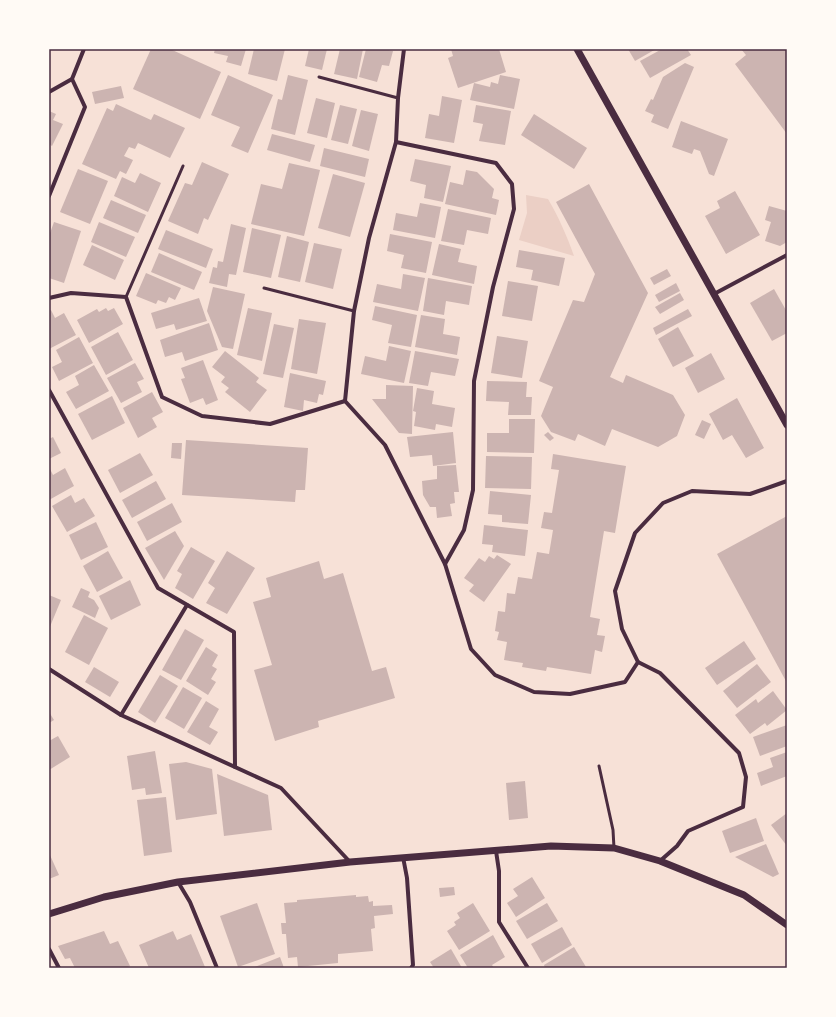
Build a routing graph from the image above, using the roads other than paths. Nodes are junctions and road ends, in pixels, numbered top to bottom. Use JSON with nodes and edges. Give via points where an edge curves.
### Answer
{"nodes":[{"id":1,"x":84,"y":49,"type":"edge"},
{"id":2,"x":404,"y":49,"type":"edge"},
{"id":3,"x":577,"y":49,"type":"edge"},
{"id":4,"x":319,"y":77,"type":"dead end"},
{"id":5,"x":72,"y":79,"type":"junction"},
{"id":6,"x":49,"y":92,"type":"edge"},
{"id":7,"x":398,"y":98,"type":"junction"},
{"id":8,"x":396,"y":142,"type":"junction"},
{"id":9,"x":183,"y":166,"type":"dead end"},
{"id":10,"x":49,"y":196,"type":"edge"},
{"id":11,"x":787,"y":255,"type":"edge"},
{"id":12,"x":264,"y":288,"type":"dead end"},
{"id":13,"x":714,"y":294,"type":"junction"},
{"id":14,"x":126,"y":297,"type":"junction"},
{"id":15,"x":49,"y":298,"type":"edge"},
{"id":16,"x":354,"y":311,"type":"junction"},
{"id":17,"x":49,"y":390,"type":"edge"},
{"id":18,"x":345,"y":401,"type":"junction"},
{"id":19,"x":787,"y":425,"type":"edge"},
{"id":20,"x":787,"y":482,"type":"edge"},
{"id":21,"x":445,"y":564,"type":"junction"},
{"id":22,"x":187,"y":605,"type":"junction"},
{"id":23,"x":638,"y":662,"type":"junction"},
{"id":24,"x":49,"y":669,"type":"edge"},
{"id":25,"x":122,"y":715,"type":"junction"},
{"id":26,"x":598,"y":766,"type":"dead end"},
{"id":27,"x":235,"y":767,"type":"junction"},
{"id":28,"x":614,"y":848,"type":"junction"},
{"id":29,"x":496,"y":851,"type":"junction"},
{"id":30,"x":403,"y":858,"type":"junction"},
{"id":31,"x":660,"y":861,"type":"junction"},
{"id":32,"x":350,"y":862,"type":"junction"},
{"id":33,"x":178,"y":882,"type":"junction"},
{"id":34,"x":49,"y":914,"type":"edge"},
{"id":35,"x":787,"y":925,"type":"edge"},
{"id":36,"x":49,"y":949,"type":"edge"},
{"id":37,"x":59,"y":968,"type":"edge"},
{"id":38,"x":217,"y":968,"type":"edge"},
{"id":39,"x":411,"y":968,"type":"edge"},
{"id":40,"x":528,"y":968,"type":"edge"}],
"edges":[{"from":1,"to":5,"type":"street"},
{"from":2,"to":7,"type":"street"},
{"from":3,"to":13,"type":"street"},
{"from":4,"to":7,"type":"lane"},
{"from":5,"to":6,"type":"street"},
{"from":5,"to":10,"type":"street","via":[[85,107]]},
{"from":7,"to":8,"type":"street"},
{"from":8,"to":16,"type":"street","via":[[369,238]]},
{"from":8,"to":21,"type":"street","via":[[496,163],[512,184],[514,209],[492,288],[474,381],[474,490],[464,530]]},
{"from":9,"to":14,"type":"lane"},
{"from":11,"to":13,"type":"street"},
{"from":12,"to":16,"type":"lane"},
{"from":13,"to":19,"type":"street"},
{"from":14,"to":15,"type":"street","via":[[71,293]]},
{"from":14,"to":18,"type":"street","via":[[162,397],[202,416],[270,424]]},
{"from":16,"to":18,"type":"street"},
{"from":17,"to":22,"type":"street","via":[[158,588]]},
{"from":18,"to":21,"type":"street","via":[[385,445]]},
{"from":20,"to":23,"type":"street","via":[[750,494],[692,490],[663,503],[635,533],[615,591],[622,629]]},
{"from":21,"to":23,"type":"street","via":[[471,649],[495,675],[534,692],[570,694],[625,682]]},
{"from":22,"to":25,"type":"street"},
{"from":22,"to":27,"type":"street","via":[[234,632]]},
{"from":23,"to":31,"type":"street","via":[[660,673],[739,753],[746,777],[744,807],[688,831],[677,846]]},
{"from":24,"to":25,"type":"street"},
{"from":25,"to":27,"type":"street"},
{"from":26,"to":28,"type":"lane","via":[[613,830]]},
{"from":27,"to":32,"type":"street","via":[[281,788]]},
{"from":28,"to":29,"type":"street","via":[[551,846]]},
{"from":28,"to":31,"type":"street"},
{"from":29,"to":30,"type":"street"},
{"from":29,"to":40,"type":"street","via":[[499,871],[499,922]]},
{"from":30,"to":32,"type":"street"},
{"from":30,"to":39,"type":"street","via":[[407,878],[413,965]]},
{"from":31,"to":35,"type":"street","via":[[744,896]]},
{"from":32,"to":33,"type":"street"},
{"from":33,"to":34,"type":"street","via":[[104,897]]},
{"from":33,"to":38,"type":"street","via":[[190,902]]},
{"from":36,"to":37,"type":"street"}]}
